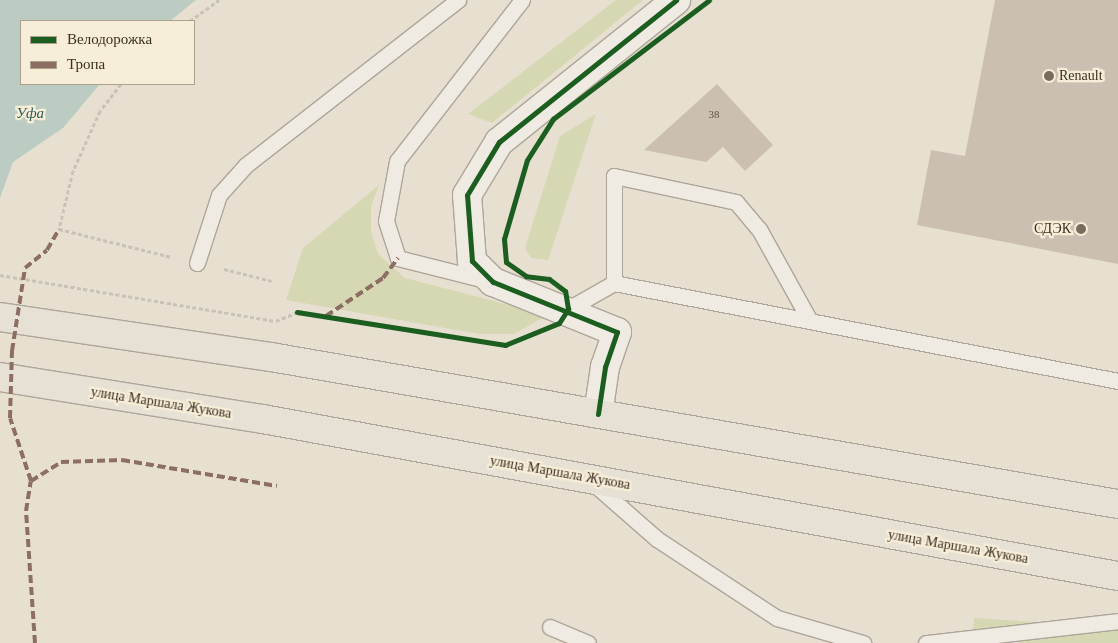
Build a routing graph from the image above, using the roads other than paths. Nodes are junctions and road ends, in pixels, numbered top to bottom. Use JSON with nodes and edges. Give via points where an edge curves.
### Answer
{"nodes":[{"id":1,"x":458,"y":0,"type":"edge"},
{"id":2,"x":522,"y":0,"type":"edge"},
{"id":3,"x":676,"y":0,"type":"edge"},
{"id":4,"x":197,"y":263,"type":"dead end"},
{"id":5,"x":493,"y":282,"type":"junction"},
{"id":6,"x":614,"y":283,"type":"junction"},
{"id":7,"x":568,"y":309,"type":"junction"},
{"id":8,"x":0,"y":317,"type":"edge"},
{"id":9,"x":810,"y":321,"type":"junction"},
{"id":10,"x":0,"y":378,"type":"edge"},
{"id":11,"x":1118,"y":381,"type":"edge"},
{"id":12,"x":598,"y":414,"type":"junction"},
{"id":13,"x":588,"y":479,"type":"junction"},
{"id":14,"x":1118,"y":504,"type":"edge"},
{"id":15,"x":1118,"y":576,"type":"edge"},
{"id":16,"x":1118,"y":621,"type":"edge"},
{"id":17,"x":550,"y":628,"type":"dead end"},
{"id":18,"x":588,"y":643,"type":"edge"},
{"id":19,"x":863,"y":643,"type":"edge"},
{"id":20,"x":926,"y":643,"type":"edge"}],
"edges":[{"from":1,"to":4,"type":"lane","via":[[246,165],[220,195]]},
{"from":2,"to":5,"type":"lane","via":[[396,160],[386,221],[398,258]]},
{"from":3,"to":5,"type":"street","via":[[499,142],[467,195],[472,261]]},
{"from":5,"to":7,"type":"street"},
{"from":6,"to":7,"type":"lane"},
{"from":6,"to":9,"type":"lane"},
{"from":6,"to":9,"type":"lane","via":[[614,176],[736,202],[759,229]]},
{"from":7,"to":12,"type":"street","via":[[617,332],[605,367]]},
{"from":8,"to":12,"type":"main road","via":[[271,357]]},
{"from":9,"to":11,"type":"lane"},
{"from":10,"to":13,"type":"main road","name":"улица Маршала Жукова","via":[[263,419]]},
{"from":12,"to":14,"type":"main road"},
{"from":13,"to":15,"type":"main road","name":"улица Маршала Жукова"},
{"from":13,"to":19,"type":"lane","via":[[657,539],[777,618]]},
{"from":16,"to":20,"type":"lane"},
{"from":17,"to":18,"type":"lane"}]}
